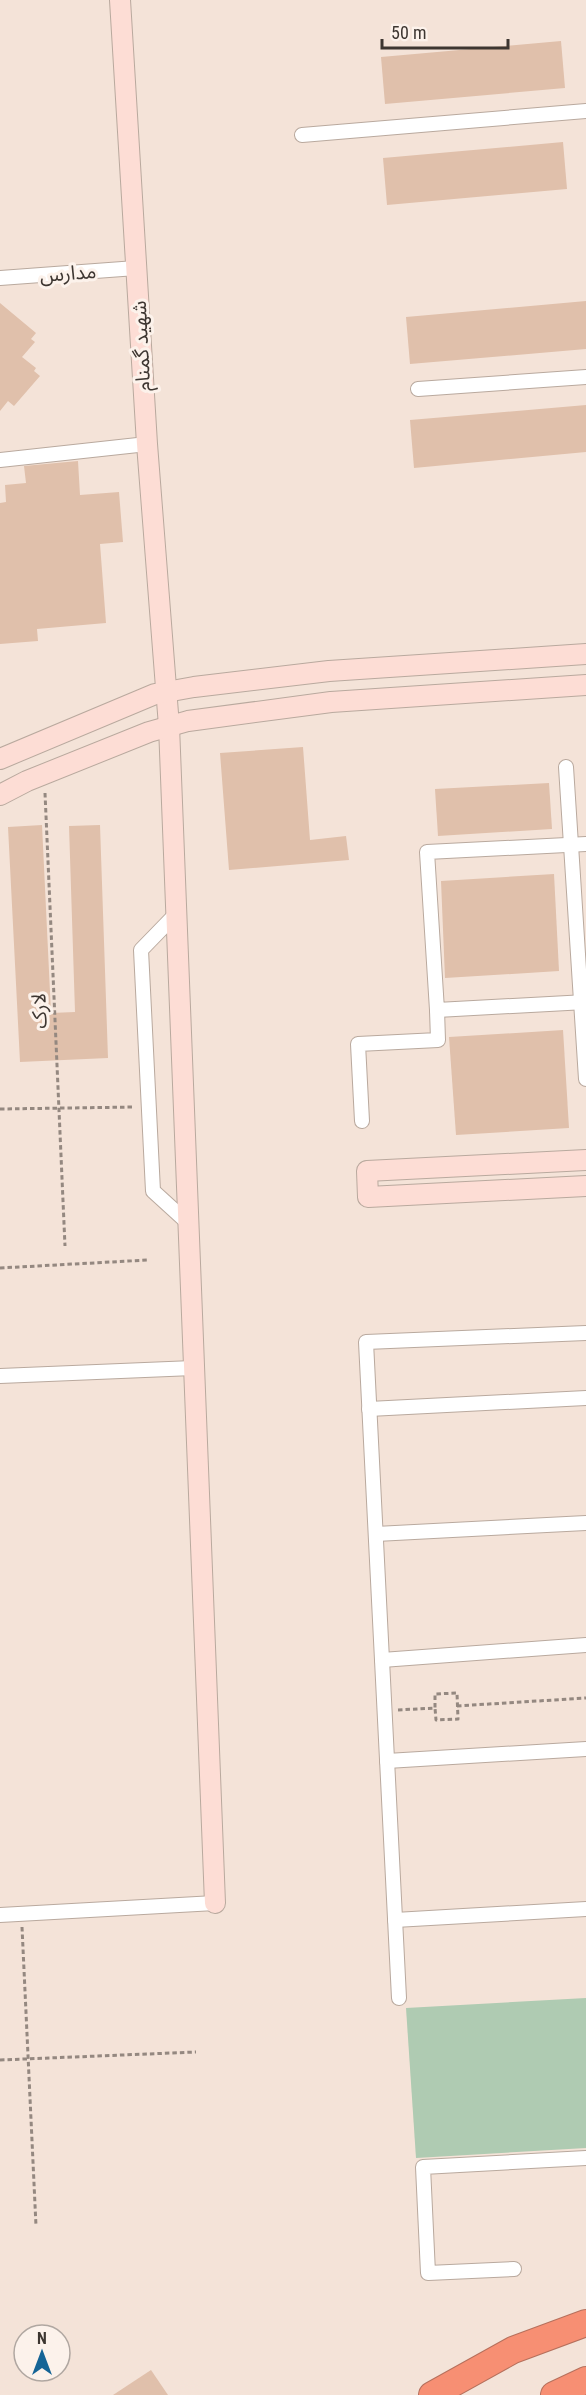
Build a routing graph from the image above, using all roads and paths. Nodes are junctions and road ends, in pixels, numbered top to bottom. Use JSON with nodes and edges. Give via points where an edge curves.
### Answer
{"nodes":[{"id":1,"x":120,"y":0,"type":"edge"},
{"id":2,"x":586,"y":111,"type":"edge"},
{"id":3,"x":302,"y":135,"type":"dead end"},
{"id":4,"x":136,"y":268,"type":"junction"},
{"id":5,"x":0,"y":278,"type":"edge"},
{"id":6,"x":586,"y":377,"type":"edge"},
{"id":7,"x":418,"y":389,"type":"dead end"},
{"id":8,"x":147,"y":444,"type":"junction"},
{"id":9,"x":0,"y":460,"type":"edge"},
{"id":10,"x":586,"y":654,"type":"edge"},
{"id":11,"x":586,"y":685,"type":"edge"},
{"id":12,"x":164,"y":693,"type":"junction"},
{"id":13,"x":169,"y":726,"type":"junction"},
{"id":14,"x":0,"y":759,"type":"edge"},
{"id":15,"x":566,"y":767,"type":"dead end"},
{"id":16,"x":44,"y":774,"type":"junction"},
{"id":17,"x":0,"y":795,"type":"edge"},
{"id":18,"x":586,"y":844,"type":"edge"},
{"id":19,"x":571,"y":845,"type":"junction"},
{"id":20,"x":174,"y":915,"type":"junction"},
{"id":21,"x":584,"y":1002,"type":"edge"},
{"id":22,"x":437,"y":1010,"type":"junction"},
{"id":23,"x":586,"y":1079,"type":"edge"},
{"id":24,"x":59,"y":1106,"type":"junction"},
{"id":25,"x":149,"y":1107,"type":"junction"},
{"id":26,"x":0,"y":1109,"type":"edge"},
{"id":27,"x":362,"y":1121,"type":"dead end"},
{"id":28,"x":586,"y":1160,"type":"edge"},
{"id":29,"x":586,"y":1186,"type":"edge"},
{"id":30,"x":187,"y":1222,"type":"junction"},
{"id":31,"x":65,"y":1246,"type":"dead end"},
{"id":32,"x":148,"y":1260,"type":"dead end"},
{"id":33,"x":0,"y":1268,"type":"edge"},
{"id":34,"x":586,"y":1333,"type":"edge"},
{"id":35,"x":193,"y":1368,"type":"junction"},
{"id":36,"x":0,"y":1376,"type":"edge"},
{"id":37,"x":586,"y":1398,"type":"edge"},
{"id":38,"x":369,"y":1409,"type":"junction"},
{"id":39,"x":586,"y":1523,"type":"edge"},
{"id":40,"x":376,"y":1534,"type":"junction"},
{"id":41,"x":586,"y":1645,"type":"edge"},
{"id":42,"x":382,"y":1660,"type":"junction"},
{"id":43,"x":586,"y":1698,"type":"edge"},
{"id":44,"x":457,"y":1706,"type":"junction"},
{"id":45,"x":435,"y":1708,"type":"junction"},
{"id":46,"x":385,"y":1711,"type":"junction"},
{"id":47,"x":586,"y":1749,"type":"edge"},
{"id":48,"x":387,"y":1761,"type":"junction"},
{"id":49,"x":215,"y":1903,"type":"joint"},
{"id":50,"x":586,"y":1909,"type":"edge"},
{"id":51,"x":22,"y":1914,"type":"junction"},
{"id":52,"x":0,"y":1915,"type":"edge"},
{"id":53,"x":395,"y":1920,"type":"junction"},
{"id":54,"x":399,"y":1998,"type":"dead end"},
{"id":55,"x":196,"y":2052,"type":"dead end"},
{"id":56,"x":29,"y":2058,"type":"junction"},
{"id":57,"x":0,"y":2060,"type":"edge"},
{"id":58,"x":586,"y":2158,"type":"edge"},
{"id":59,"x":36,"y":2226,"type":"dead end"},
{"id":60,"x":514,"y":2269,"type":"dead end"},
{"id":61,"x":586,"y":2324,"type":"edge"},
{"id":62,"x":586,"y":2380,"type":"edge"},
{"id":63,"x":432,"y":2395,"type":"edge"},
{"id":64,"x":554,"y":2395,"type":"edge"}],
"edges":[{"from":1,"to":4,"type":"street","name":"شهید گمنام"},
{"from":2,"to":3,"type":"street"},
{"from":4,"to":5,"type":"street","name":"مدارس"},
{"from":4,"to":8,"type":"street","name":"شهید گمنام"},
{"from":6,"to":7,"type":"street"},
{"from":8,"to":9,"type":"street"},
{"from":8,"to":12,"type":"street","name":"شهید گمنام"},
{"from":10,"to":12,"type":"street","via":[[329,671]]},
{"from":11,"to":13,"type":"street","via":[[331,702]]},
{"from":12,"to":13,"type":"street","name":"شهید گمنام"},
{"from":12,"to":14,"type":"street"},
{"from":13,"to":16,"type":"street"},
{"from":13,"to":20,"type":"street","name":"شهید گمنام"},
{"from":15,"to":19,"type":"street"},
{"from":16,"to":17,"type":"street"},
{"from":16,"to":24,"type":"path","name":"لارک"},
{"from":18,"to":19,"type":"street"},
{"from":19,"to":21,"type":"street"},
{"from":19,"to":22,"type":"street","via":[[427,852]]},
{"from":20,"to":25,"type":"street","via":[[141,950]]},
{"from":20,"to":30,"type":"street","name":"شهید گمنام"},
{"from":21,"to":22,"type":"street"},
{"from":21,"to":23,"type":"street"},
{"from":22,"to":27,"type":"street","via":[[438,1040],[358,1044]]},
{"from":24,"to":25,"type":"path"},
{"from":24,"to":26,"type":"path"},
{"from":24,"to":31,"type":"path","name":"لارک"},
{"from":25,"to":30,"type":"street","via":[[153,1191]]},
{"from":28,"to":29,"type":"street","via":[[367,1171],[368,1197]]},
{"from":30,"to":35,"type":"street","name":"شهید گمنام"},
{"from":32,"to":33,"type":"path"},
{"from":34,"to":38,"type":"street","via":[[366,1342]]},
{"from":35,"to":36,"type":"street"},
{"from":35,"to":49,"type":"street","name":"شهید گمنام"},
{"from":37,"to":38,"type":"street"},
{"from":38,"to":40,"type":"street"},
{"from":39,"to":40,"type":"street"},
{"from":40,"to":42,"type":"street"},
{"from":41,"to":42,"type":"street"},
{"from":42,"to":46,"type":"street"},
{"from":43,"to":44,"type":"path"},
{"from":44,"to":45,"type":"path","via":[[458,1719],[436,1720]]},
{"from":44,"to":45,"type":"path","via":[[457,1693],[435,1694]]},
{"from":45,"to":46,"type":"path"},
{"from":46,"to":48,"type":"street"},
{"from":47,"to":48,"type":"street"},
{"from":48,"to":53,"type":"street"},
{"from":49,"to":51,"type":"street"},
{"from":50,"to":53,"type":"street"},
{"from":51,"to":52,"type":"street"},
{"from":51,"to":56,"type":"path"},
{"from":53,"to":54,"type":"street"},
{"from":55,"to":56,"type":"path"},
{"from":56,"to":57,"type":"path"},
{"from":56,"to":59,"type":"path"},
{"from":58,"to":60,"type":"street","via":[[423,2167],[428,2273]]},
{"from":61,"to":63,"type":"highway","via":[[513,2350]]},
{"from":62,"to":64,"type":"highway"}]}
